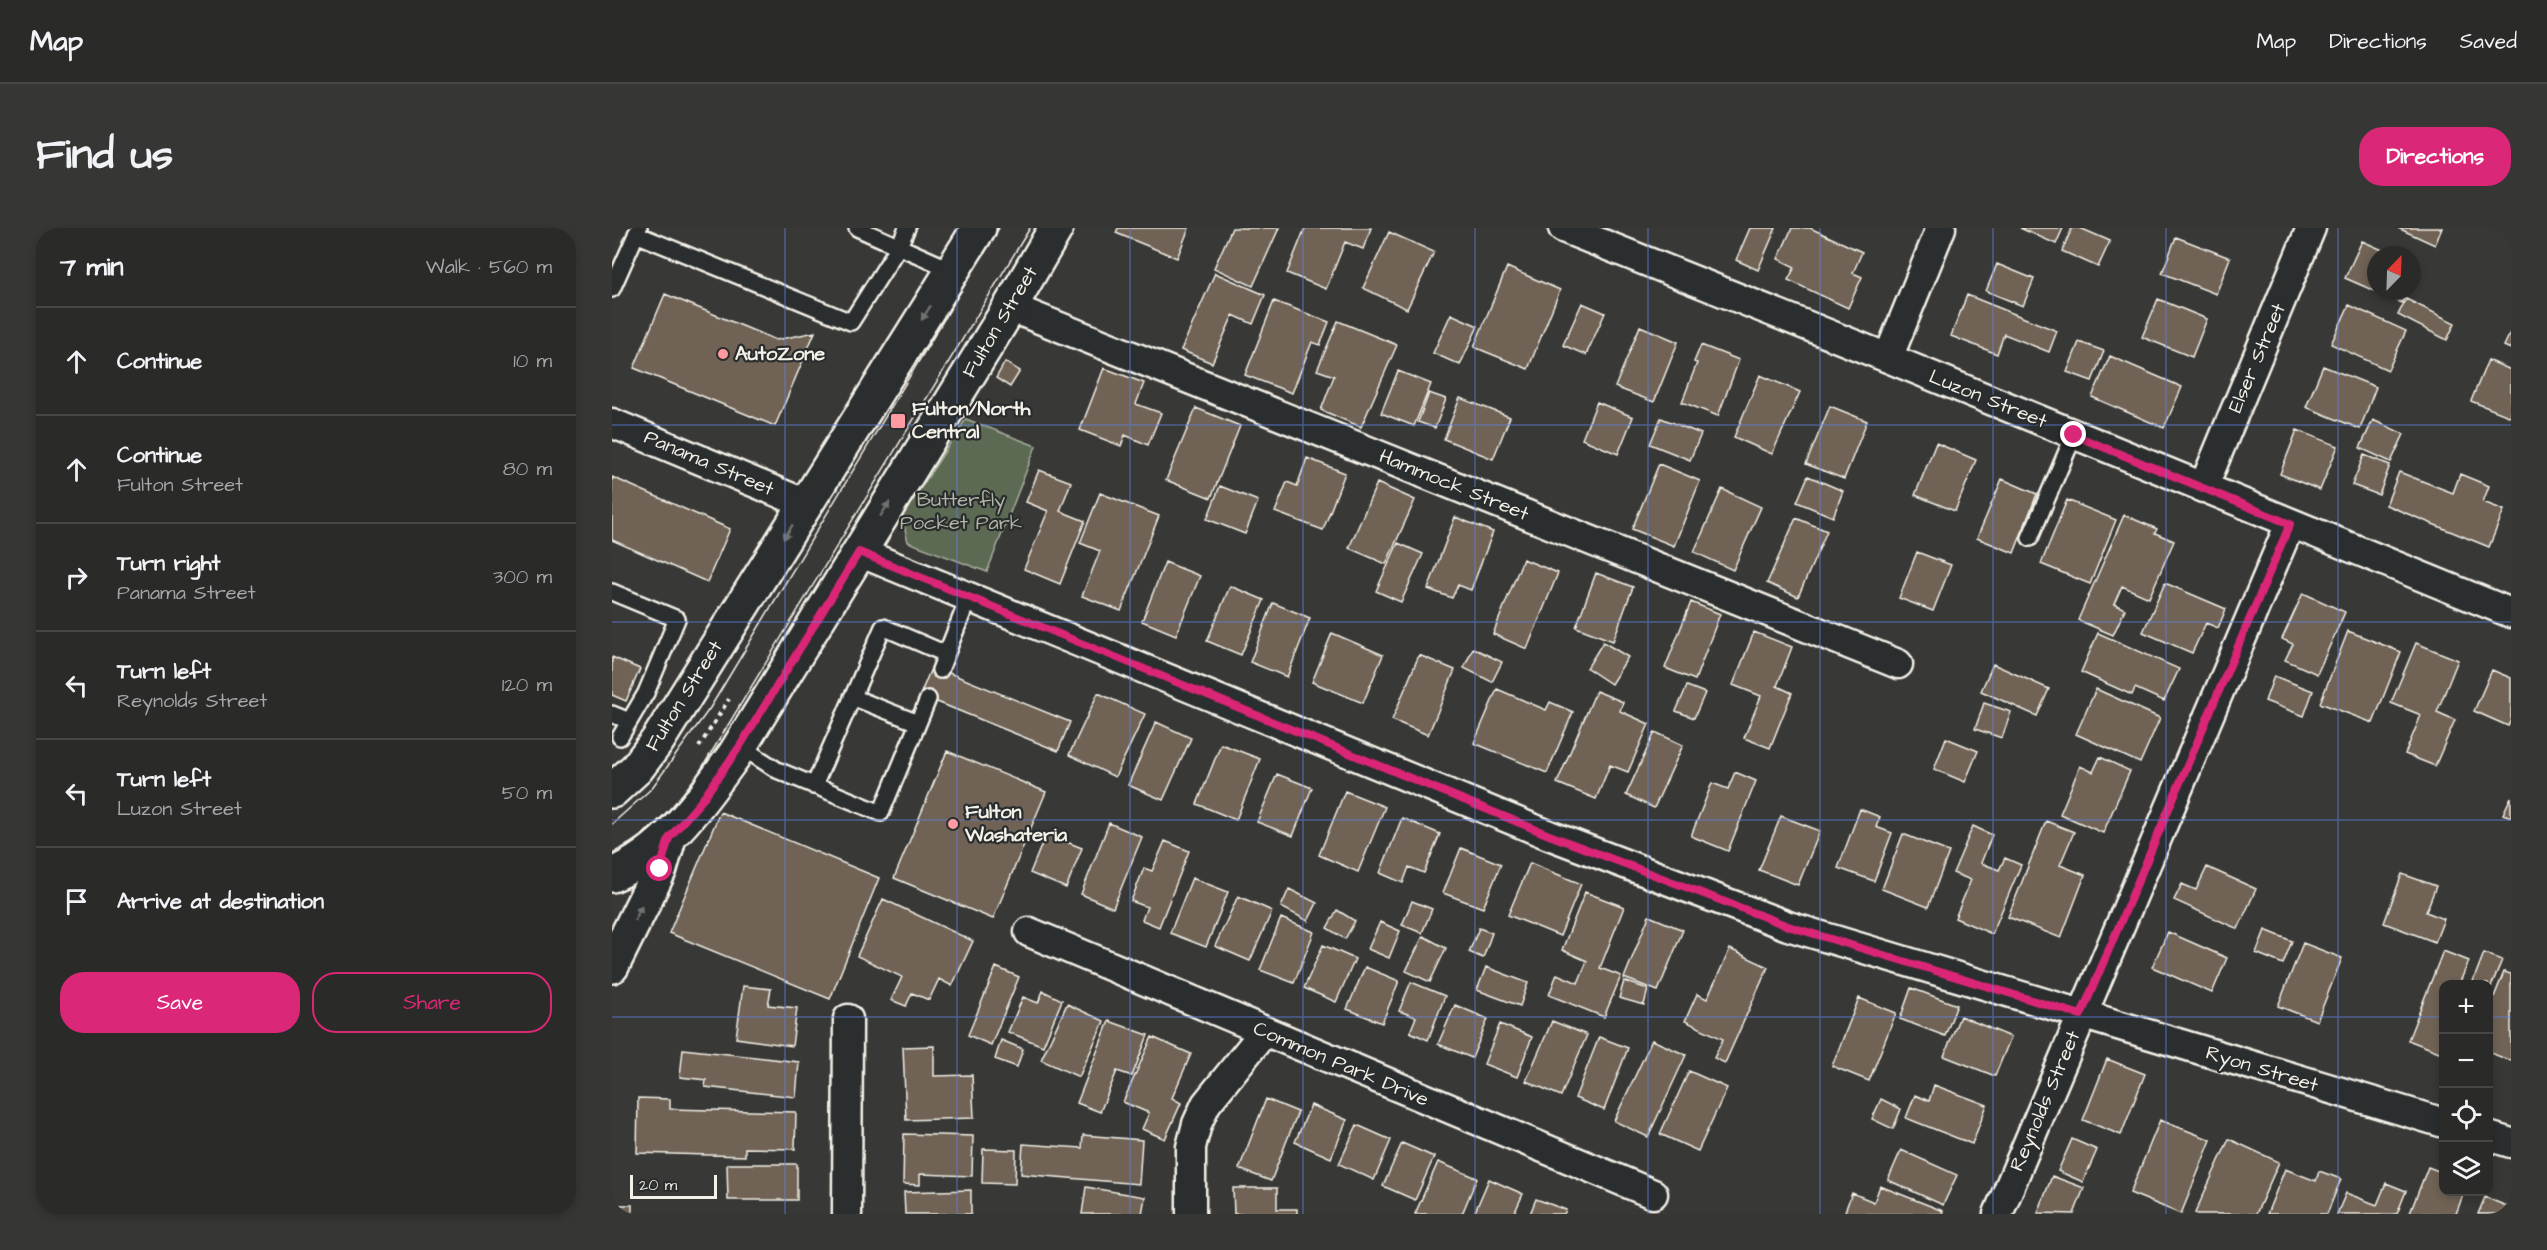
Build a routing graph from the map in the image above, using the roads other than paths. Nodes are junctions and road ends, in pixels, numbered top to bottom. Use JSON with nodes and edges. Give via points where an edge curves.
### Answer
{"nodes":[{"id":1,"x":857,"y":228,"type":"edge"},
{"id":2,"x":907,"y":228,"type":"edge"},
{"id":3,"x":979,"y":228,"type":"edge"},
{"id":4,"x":1056,"y":228,"type":"edge"},
{"id":5,"x":1565,"y":228,"type":"edge"},
{"id":6,"x":1941,"y":228,"type":"edge"},
{"id":7,"x":2311,"y":228,"type":"edge"},
{"id":8,"x":637,"y":231,"type":"edge"},
{"id":9,"x":899,"y":246,"type":"junction"},
{"id":10,"x":952,"y":270,"type":"junction"},
{"id":11,"x":612,"y":289,"type":"edge"},
{"id":12,"x":1010,"y":307,"type":"junction"},
{"id":13,"x":1888,"y":358,"type":"junction"},
{"id":14,"x":612,"y":423,"type":"edge"},
{"id":15,"x":2074,"y":435,"type":"junction"},
{"id":16,"x":2203,"y":488,"type":"junction"},
{"id":17,"x":806,"y":504,"type":"junction"},
{"id":18,"x":2290,"y":524,"type":"junction"},
{"id":19,"x":2031,"y":538,"type":"dead end"},
{"id":20,"x":859,"y":552,"type":"junction"},
{"id":21,"x":612,"y":592,"type":"edge"},
{"id":22,"x":969,"y":597,"type":"junction"},
{"id":23,"x":2511,"y":613,"type":"edge"},
{"id":24,"x":946,"y":654,"type":"junction"},
{"id":25,"x":1898,"y":664,"type":"dead end"},
{"id":26,"x":940,"y":670,"type":"dead end"},
{"id":27,"x":852,"y":697,"type":"junction"},
{"id":28,"x":928,"y":699,"type":"dead end"},
{"id":29,"x":612,"y":714,"type":"edge"},
{"id":30,"x":629,"y":721,"type":"junction"},
{"id":31,"x":918,"y":723,"type":"junction"},
{"id":32,"x":616,"y":735,"type":"edge"},
{"id":33,"x":740,"y":746,"type":"junction"},
{"id":34,"x":650,"y":750,"type":"junction"},
{"id":35,"x":814,"y":786,"type":"junction"},
{"id":36,"x":612,"y":791,"type":"edge"},
{"id":37,"x":669,"y":838,"type":"junction"},
{"id":38,"x":612,"y":875,"type":"edge"},
{"id":39,"x":1029,"y":932,"type":"dead end"},
{"id":40,"x":612,"y":966,"type":"edge"},
{"id":41,"x":2081,"y":1015,"type":"junction"},
{"id":42,"x":848,"y":1018,"type":"dead end"},
{"id":43,"x":1264,"y":1032,"type":"junction"},
{"id":44,"x":2439,"y":1122,"type":"edge"},
{"id":45,"x":2493,"y":1138,"type":"edge"},
{"id":46,"x":2511,"y":1143,"type":"edge"},
{"id":47,"x":1653,"y":1194,"type":"dead end"},
{"id":48,"x":847,"y":1214,"type":"edge"},
{"id":49,"x":1191,"y":1214,"type":"edge"},
{"id":50,"x":1998,"y":1214,"type":"edge"}],
"edges":[{"from":1,"to":9,"type":"lane"},
{"from":2,"to":9,"type":"lane"},
{"from":3,"to":10,"type":"main road","name":"Fulton Street"},
{"from":4,"to":12,"type":"main road","name":"Fulton Street"},
{"from":5,"to":13,"type":"street","name":"Luzon Street"},
{"from":6,"to":13,"type":"street"},
{"from":7,"to":16,"type":"street","name":"Elser Street"},
{"from":8,"to":9,"type":"lane","via":[[851,322]]},
{"from":8,"to":11,"type":"lane"},
{"from":9,"to":10,"type":"lane"},
{"from":10,"to":17,"type":"main road","name":"Fulton Street","one_way":true},
{"from":20,"to":12,"type":"main road","name":"Fulton Street","one_way":true},
{"from":12,"to":25,"type":"street","name":"Hammock Street"},
{"from":13,"to":15,"type":"street","name":"Luzon Street"},
{"from":14,"to":17,"type":"street","name":"Panama Street"},
{"from":15,"to":16,"type":"street","name":"Luzon Street"},
{"from":15,"to":19,"type":"lane"},
{"from":16,"to":18,"type":"street","name":"Luzon Street"},
{"from":17,"to":34,"type":"main road","name":"Fulton Street","one_way":true},
{"from":18,"to":23,"type":"street","name":"Luzon Street"},
{"from":18,"to":41,"type":"street","name":"Reynolds Street"},
{"from":20,"to":22,"type":"street"},
{"from":20,"to":33,"type":"main road","name":"Fulton Street"},
{"from":21,"to":30,"type":"lane","via":[[677,619],[646,693]]},
{"from":22,"to":24,"type":"lane"},
{"from":22,"to":41,"type":"street","via":[[1549,835],[1788,926]]},
{"from":24,"to":26,"type":"lane"},
{"from":24,"to":27,"type":"lane","via":[[883,627]]},
{"from":27,"to":31,"type":"lane"},
{"from":27,"to":35,"type":"lane"},
{"from":28,"to":31,"type":"lane"},
{"from":29,"to":30,"type":"lane"},
{"from":30,"to":32,"type":"lane"},
{"from":31,"to":35,"type":"lane","via":[[881,813]]},
{"from":32,"to":34,"type":"lane"},
{"from":33,"to":35,"type":"lane","via":[[777,770]]},
{"from":33,"to":37,"type":"main road","name":"Fulton Street"},
{"from":34,"to":36,"type":"main road","name":"Fulton Street"},
{"from":37,"to":38,"type":"main road"},
{"from":40,"to":37,"type":"main road","one_way":true,"via":[[660,869]]},
{"from":39,"to":43,"type":"street","name":"Common Park Drive"},
{"from":41,"to":44,"type":"street","name":"Ryon Street"},
{"from":41,"to":50,"type":"street","name":"Reynolds Street"},
{"from":42,"to":48,"type":"street"},
{"from":43,"to":47,"type":"street","name":"Common Park Drive"},
{"from":43,"to":49,"type":"street","via":[[1206,1104],[1197,1124],[1191,1147]]},
{"from":45,"to":46,"type":"street"}]}
